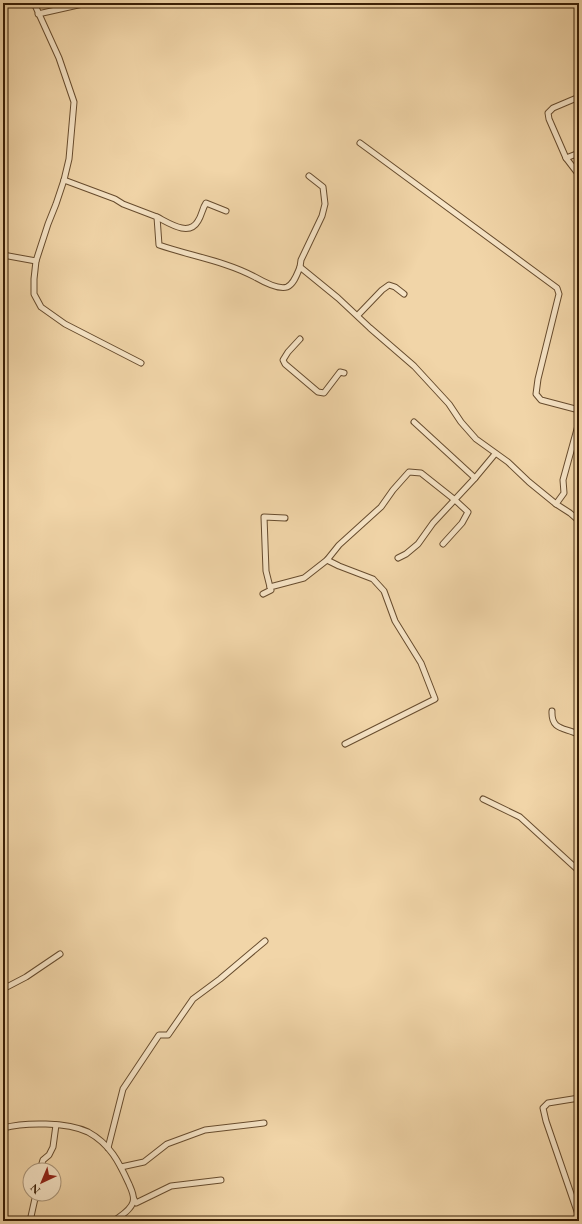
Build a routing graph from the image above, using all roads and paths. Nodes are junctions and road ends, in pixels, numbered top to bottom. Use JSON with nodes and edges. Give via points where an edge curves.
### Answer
{"nodes":[{"id":1,"x":34,"y":3,"type":"edge"},
{"id":2,"x":86,"y":3,"type":"edge"},
{"id":3,"x":38,"y":14,"type":"junction"},
{"id":4,"x":579,"y":97,"type":"edge"},
{"id":5,"x":360,"y":143,"type":"dead end"},
{"id":6,"x":579,"y":153,"type":"edge"},
{"id":7,"x":566,"y":158,"type":"junction"},
{"id":8,"x":579,"y":175,"type":"edge"},
{"id":9,"x":309,"y":176,"type":"dead end"},
{"id":10,"x":64,"y":180,"type":"junction"},
{"id":11,"x":226,"y":211,"type":"dead end"},
{"id":12,"x":157,"y":217,"type":"junction"},
{"id":13,"x":3,"y":255,"type":"edge"},
{"id":14,"x":36,"y":261,"type":"junction"},
{"id":15,"x":300,"y":267,"type":"junction"},
{"id":16,"x":404,"y":294,"type":"dead end"},
{"id":17,"x":358,"y":315,"type":"junction"},
{"id":18,"x":300,"y":339,"type":"dead end"},
{"id":19,"x":141,"y":363,"type":"dead end"},
{"id":20,"x":344,"y":373,"type":"dead end"},
{"id":21,"x":579,"y":410,"type":"edge"},
{"id":22,"x":414,"y":422,"type":"dead end"},
{"id":23,"x":579,"y":422,"type":"edge"},
{"id":24,"x":495,"y":454,"type":"junction"},
{"id":25,"x":475,"y":478,"type":"junction"},
{"id":26,"x":455,"y":500,"type":"junction"},
{"id":27,"x":556,"y":504,"type":"junction"},
{"id":28,"x":285,"y":518,"type":"dead end"},
{"id":29,"x":579,"y":521,"type":"edge"},
{"id":30,"x":443,"y":544,"type":"dead end"},
{"id":31,"x":398,"y":558,"type":"dead end"},
{"id":32,"x":327,"y":560,"type":"junction"},
{"id":33,"x":270,"y":587,"type":"junction"},
{"id":34,"x":263,"y":594,"type":"dead end"},
{"id":35,"x":552,"y":711,"type":"dead end"},
{"id":36,"x":579,"y":735,"type":"edge"},
{"id":37,"x":345,"y":744,"type":"dead end"},
{"id":38,"x":483,"y":799,"type":"dead end"},
{"id":39,"x":579,"y":871,"type":"edge"},
{"id":40,"x":265,"y":941,"type":"dead end"},
{"id":41,"x":60,"y":954,"type":"dead end"},
{"id":42,"x":3,"y":989,"type":"edge"},
{"id":43,"x":579,"y":1098,"type":"edge"},
{"id":44,"x":264,"y":1123,"type":"dead end"},
{"id":45,"x":56,"y":1125,"type":"junction"},
{"id":46,"x":3,"y":1128,"type":"edge"},
{"id":47,"x":108,"y":1148,"type":"junction"},
{"id":48,"x":42,"y":1162,"type":"edge"},
{"id":49,"x":121,"y":1167,"type":"junction"},
{"id":50,"x":221,"y":1180,"type":"dead end"},
{"id":51,"x":134,"y":1199,"type":"junction"},
{"id":52,"x":34,"y":1202,"type":"edge"},
{"id":53,"x":579,"y":1217,"type":"edge"},
{"id":54,"x":30,"y":1221,"type":"edge"},
{"id":55,"x":114,"y":1221,"type":"edge"}],
"edges":[{"from":1,"to":3,"type":"street"},
{"from":2,"to":3,"type":"street"},
{"from":3,"to":10,"type":"street","via":[[59,58],[74,102],[69,159]]},
{"from":4,"to":7,"type":"street","via":[[553,108],[548,113]]},
{"from":5,"to":21,"type":"street","via":[[557,288],[559,294],[536,394],[541,400]]},
{"from":6,"to":7,"type":"street"},
{"from":7,"to":8,"type":"street"},
{"from":9,"to":15,"type":"street","via":[[323,187],[325,204]]},
{"from":10,"to":12,"type":"street"},
{"from":10,"to":14,"type":"street"},
{"from":11,"to":12,"type":"street","via":[[206,203],[197,224],[182,228]]},
{"from":12,"to":15,"type":"street","via":[[159,245],[244,271],[265,283],[282,288],[288,287]]},
{"from":13,"to":14,"type":"street"},
{"from":14,"to":19,"type":"street","via":[[34,294],[41,307],[65,324]]},
{"from":15,"to":17,"type":"street"},
{"from":16,"to":17,"type":"street","via":[[389,285]]},
{"from":17,"to":24,"type":"street","via":[[414,366],[449,404],[476,439]]},
{"from":18,"to":20,"type":"street","via":[[283,360],[318,392],[324,393],[340,372]]},
{"from":22,"to":25,"type":"street"},
{"from":23,"to":27,"type":"street","via":[[563,480],[564,493]]},
{"from":24,"to":25,"type":"street"},
{"from":24,"to":27,"type":"street","via":[[508,462]]},
{"from":25,"to":26,"type":"street"},
{"from":26,"to":30,"type":"street","via":[[468,512]]},
{"from":26,"to":31,"type":"street","via":[[433,523],[418,544]]},
{"from":26,"to":32,"type":"street","via":[[421,472],[409,472],[381,507],[339,545]]},
{"from":27,"to":29,"type":"street"},
{"from":28,"to":33,"type":"street","via":[[264,517],[266,571]]},
{"from":32,"to":33,"type":"street","via":[[304,578]]},
{"from":32,"to":37,"type":"street","via":[[373,579],[384,591],[395,621],[421,663],[435,698]]},
{"from":33,"to":34,"type":"street","via":[[272,590]]},
{"from":35,"to":36,"type":"street","via":[[553,718],[560,728]]},
{"from":38,"to":39,"type":"street","via":[[520,817]]},
{"from":40,"to":47,"type":"street","via":[[193,999],[168,1035],[159,1035],[123,1089]]},
{"from":41,"to":42,"type":"street"},
{"from":43,"to":53,"type":"street","via":[[548,1103],[543,1108]]},
{"from":44,"to":49,"type":"street","via":[[205,1130],[167,1144],[144,1162]]},
{"from":45,"to":46,"type":"street","via":[[16,1125]]},
{"from":45,"to":47,"type":"street","via":[[87,1132]]},
{"from":45,"to":48,"type":"street","via":[[53,1147]]},
{"from":47,"to":49,"type":"street"},
{"from":49,"to":51,"type":"street"},
{"from":50,"to":51,"type":"street","via":[[171,1186],[136,1203]]},
{"from":51,"to":55,"type":"street","via":[[131,1206]]},
{"from":52,"to":54,"type":"street"}]}
